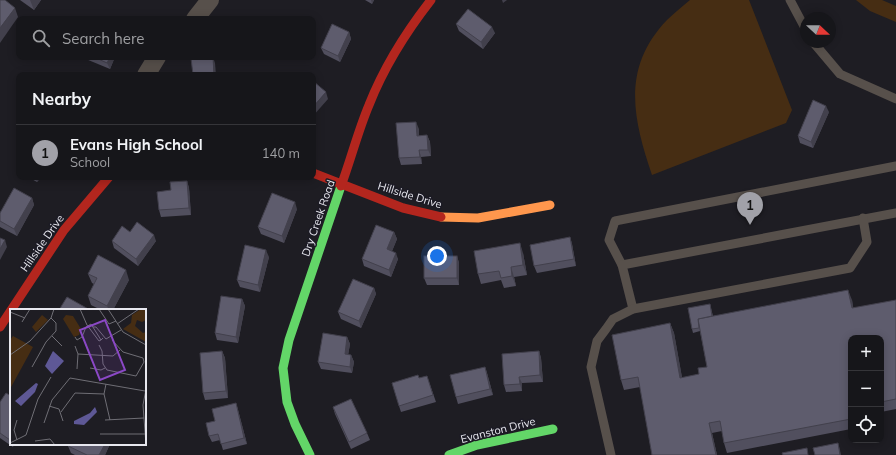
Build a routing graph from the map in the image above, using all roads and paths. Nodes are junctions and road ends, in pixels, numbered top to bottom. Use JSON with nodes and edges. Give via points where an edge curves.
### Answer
{"nodes":[{"id":1,"x":210,"y":0,"type":"edge"},
{"id":2,"x":431,"y":0,"type":"edge"},
{"id":3,"x":790,"y":0,"type":"edge"},
{"id":4,"x":197,"y":16,"type":"edge"},
{"id":5,"x":800,"y":19,"type":"edge"},
{"id":6,"x":818,"y":48,"type":"edge"},
{"id":7,"x":154,"y":60,"type":"edge"},
{"id":8,"x":148,"y":72,"type":"edge"},
{"id":9,"x":896,"y":99,"type":"edge"},
{"id":10,"x":896,"y":166,"type":"edge"},
{"id":11,"x":316,"y":174,"type":"edge"},
{"id":12,"x":106,"y":180,"type":"edge"},
{"id":13,"x":342,"y":185,"type":"junction"},
{"id":14,"x":550,"y":205,"type":"dead end"},
{"id":15,"x":896,"y":213,"type":"edge"},
{"id":16,"x":863,"y":218,"type":"junction"},
{"id":17,"x":622,"y":265,"type":"junction"},
{"id":18,"x":632,"y":308,"type":"junction"},
{"id":19,"x":12,"y":309,"type":"edge"},
{"id":20,"x":10,"y":312,"type":"edge"},
{"id":21,"x":0,"y":327,"type":"edge"},
{"id":22,"x":553,"y":429,"type":"dead end"},
{"id":23,"x":310,"y":455,"type":"edge"},
{"id":24,"x":449,"y":455,"type":"edge"},
{"id":25,"x":611,"y":455,"type":"edge"}],
"edges":[{"from":1,"to":4,"type":"street"},
{"from":2,"to":13,"type":"street","name":"Dry Creek Road","via":[[389,63],[369,105]]},
{"from":3,"to":5,"type":"lane"},
{"from":6,"to":9,"type":"lane","via":[[840,74]]},
{"from":7,"to":8,"type":"street"},
{"from":10,"to":17,"type":"lane","via":[[615,221],[609,240]]},
{"from":11,"to":13,"type":"street","name":"Hillside Drive"},
{"from":12,"to":19,"type":"street","name":"Hillside Drive","via":[[69,226]]},
{"from":13,"to":14,"type":"street","name":"Hillside Drive","via":[[403,208],[445,218],[491,216]]},
{"from":13,"to":23,"type":"street","name":"Dry Creek Road","via":[[289,340],[283,368],[286,398]]},
{"from":15,"to":16,"type":"lane"},
{"from":16,"to":17,"type":"lane"},
{"from":16,"to":18,"type":"lane","via":[[867,242],[850,268]]},
{"from":17,"to":18,"type":"lane"},
{"from":18,"to":25,"type":"lane","via":[[613,320],[597,341],[591,367]]},
{"from":20,"to":21,"type":"street","name":"Hillside Drive"},
{"from":22,"to":24,"type":"street","name":"Evanston Drive","via":[[477,445]]}]}
